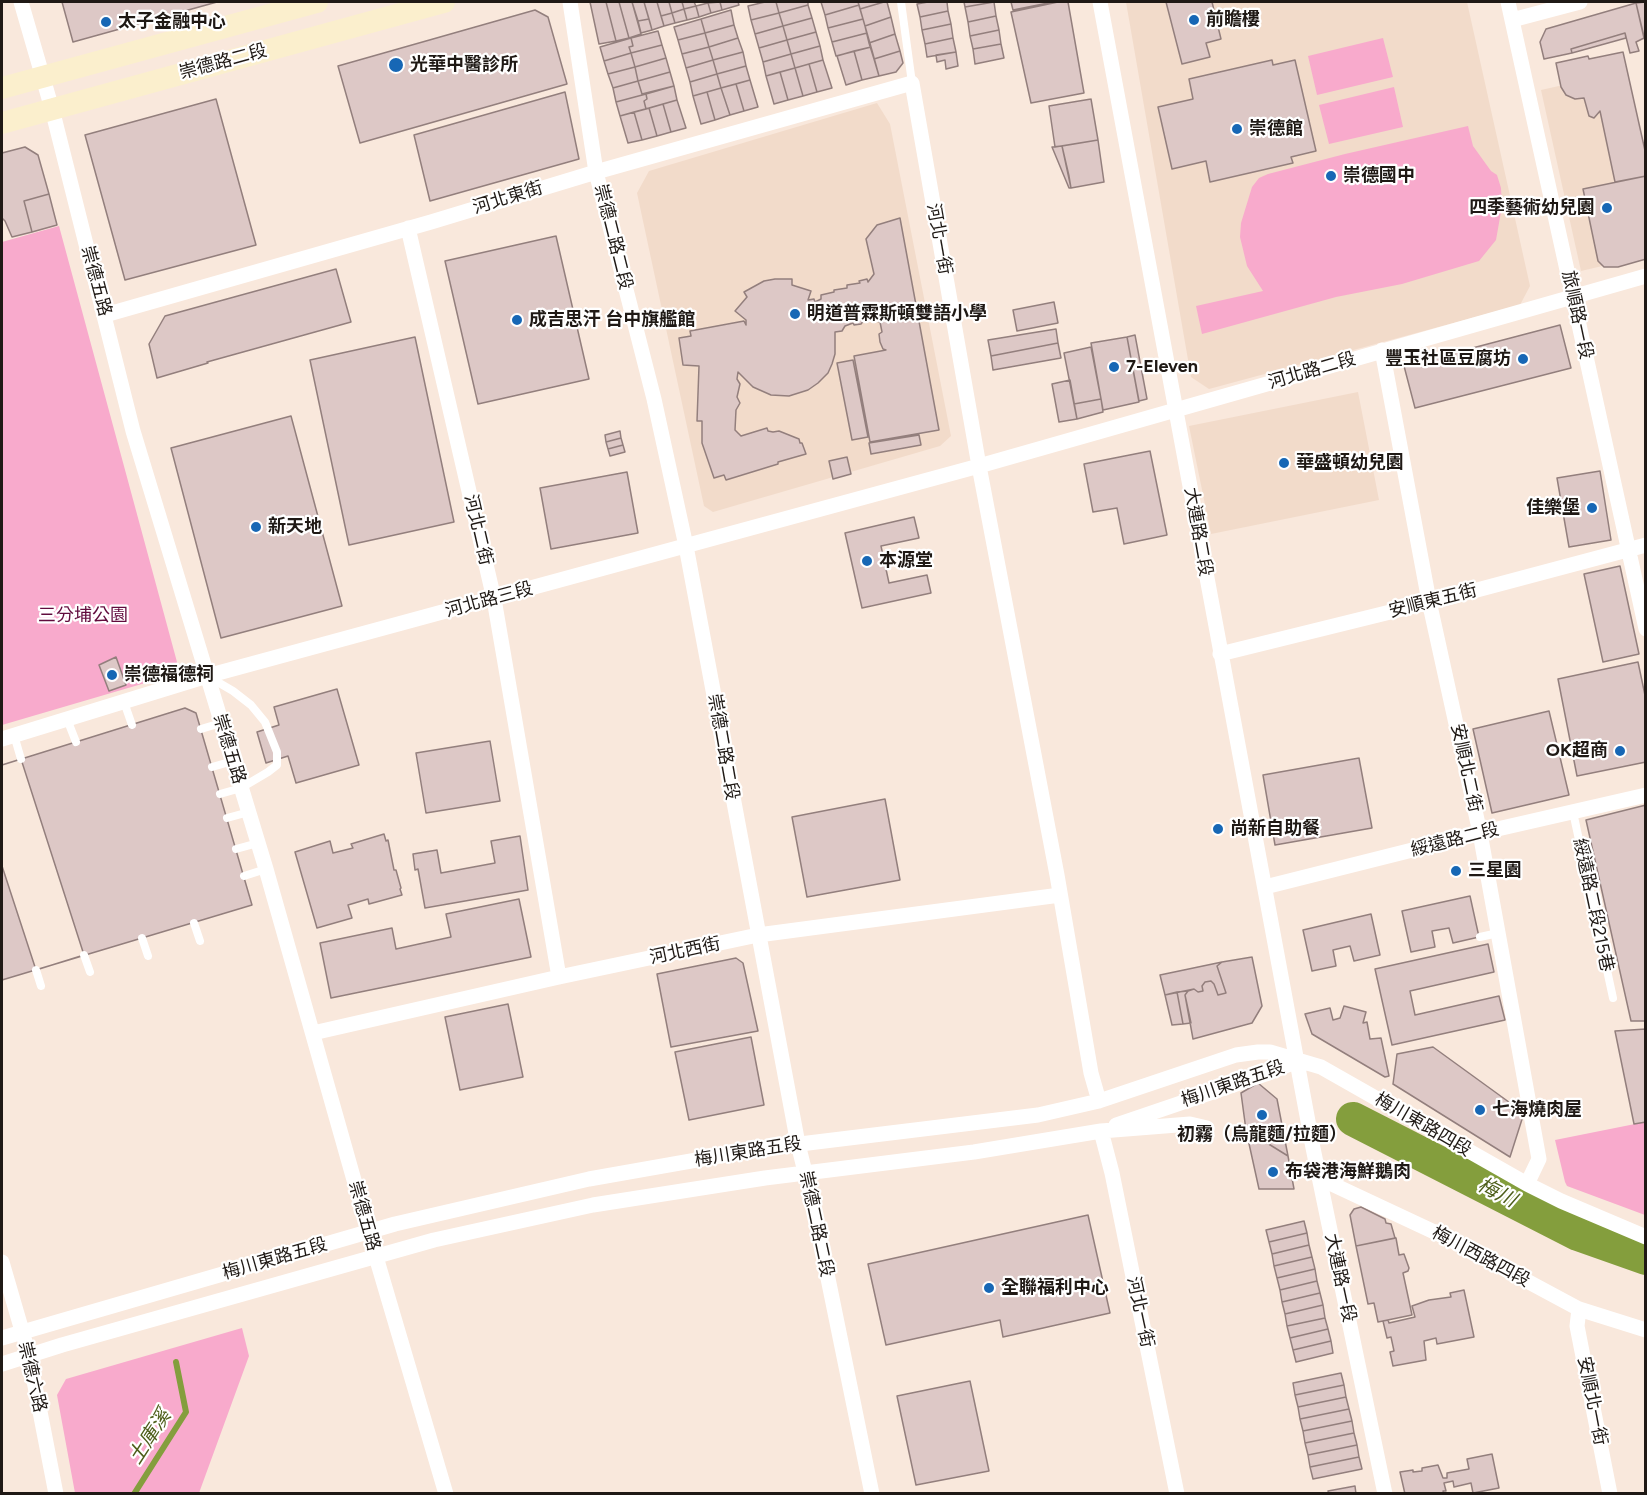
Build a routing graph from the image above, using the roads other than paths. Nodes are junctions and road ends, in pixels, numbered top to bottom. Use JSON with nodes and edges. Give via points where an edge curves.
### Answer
{"nodes":[{"id":1,"x":21,"y":2,"type":"edge"},
{"id":2,"x":317,"y":2,"type":"edge"},
{"id":3,"x":444,"y":2,"type":"edge"},
{"id":4,"x":570,"y":2,"type":"edge"},
{"id":5,"x":901,"y":2,"type":"edge"},
{"id":6,"x":1100,"y":2,"type":"edge"},
{"id":7,"x":1508,"y":2,"type":"edge"},
{"id":8,"x":1580,"y":2,"type":"edge"},
{"id":9,"x":288,"y":5,"type":"edge"},
{"id":10,"x":1512,"y":20,"type":"junction"},
{"id":11,"x":42,"y":76,"type":"junction"},
{"id":12,"x":912,"y":83,"type":"junction"},
{"id":13,"x":2,"y":88,"type":"edge"},
{"id":14,"x":52,"y":109,"type":"junction"},
{"id":15,"x":2,"y":123,"type":"edge"},
{"id":16,"x":596,"y":172,"type":"junction"},
{"id":17,"x":408,"y":228,"type":"junction"},
{"id":18,"x":1646,"y":276,"type":"edge"},
{"id":19,"x":1573,"y":297,"type":"junction"},
{"id":20,"x":105,"y":315,"type":"junction"},
{"id":21,"x":1382,"y":351,"type":"junction"},
{"id":22,"x":1176,"y":410,"type":"junction"},
{"id":23,"x":979,"y":466,"type":"junction"},
{"id":24,"x":1646,"y":545,"type":"edge"},
{"id":25,"x":686,"y":546,"type":"junction"},
{"id":26,"x":1629,"y":549,"type":"junction"},
{"id":27,"x":494,"y":599,"type":"junction"},
{"id":28,"x":1429,"y":601,"type":"junction"},
{"id":29,"x":1646,"y":629,"type":"edge"},
{"id":30,"x":1220,"y":654,"type":"junction"},
{"id":31,"x":207,"y":676,"type":"junction"},
{"id":32,"x":124,"y":702,"type":"junction"},
{"id":33,"x":68,"y":719,"type":"junction"},
{"id":34,"x":221,"y":723,"type":"junction"},
{"id":35,"x":132,"y":725,"type":"dead end"},
{"id":36,"x":201,"y":729,"type":"dead end"},
{"id":37,"x":8,"y":737,"type":"edge"},
{"id":38,"x":76,"y":742,"type":"dead end"},
{"id":39,"x":21,"y":759,"type":"dead end"},
{"id":40,"x":233,"y":761,"type":"junction"},
{"id":41,"x":212,"y":767,"type":"dead end"},
{"id":42,"x":241,"y":788,"type":"junction"},
{"id":43,"x":220,"y":794,"type":"dead end"},
{"id":44,"x":1646,"y":795,"type":"edge"},
{"id":45,"x":249,"y":812,"type":"junction"},
{"id":46,"x":1573,"y":812,"type":"junction"},
{"id":47,"x":227,"y":818,"type":"dead end"},
{"id":48,"x":1480,"y":833,"type":"junction"},
{"id":49,"x":258,"y":843,"type":"junction"},
{"id":50,"x":236,"y":849,"type":"dead end"},
{"id":51,"x":266,"y":869,"type":"junction"},
{"id":52,"x":244,"y":876,"type":"dead end"},
{"id":53,"x":1265,"y":887,"type":"junction"},
{"id":54,"x":1060,"y":895,"type":"junction"},
{"id":55,"x":194,"y":923,"type":"dead end"},
{"id":56,"x":1498,"y":933,"type":"junction"},
{"id":57,"x":758,"y":936,"type":"junction"},
{"id":58,"x":1480,"y":937,"type":"dead end"},
{"id":59,"x":142,"y":938,"type":"dead end"},
{"id":60,"x":200,"y":940,"type":"dead end"},
{"id":61,"x":84,"y":956,"type":"dead end"},
{"id":62,"x":148,"y":956,"type":"dead end"},
{"id":63,"x":36,"y":970,"type":"dead end"},
{"id":64,"x":90,"y":972,"type":"dead end"},
{"id":65,"x":559,"y":977,"type":"junction"},
{"id":66,"x":41,"y":986,"type":"dead end"},
{"id":67,"x":1613,"y":998,"type":"dead end"},
{"id":68,"x":314,"y":1033,"type":"junction"},
{"id":69,"x":1297,"y":1061,"type":"junction"},
{"id":70,"x":1099,"y":1101,"type":"junction"},
{"id":71,"x":1207,"y":1128,"type":"dead end"},
{"id":72,"x":1101,"y":1131,"type":"junction"},
{"id":73,"x":798,"y":1144,"type":"junction"},
{"id":74,"x":805,"y":1173,"type":"junction"},
{"id":75,"x":1319,"y":1178,"type":"junction"},
{"id":76,"x":1527,"y":1184,"type":"junction"},
{"id":77,"x":369,"y":1233,"type":"junction"},
{"id":78,"x":1646,"y":1237,"type":"edge"},
{"id":79,"x":376,"y":1257,"type":"junction"},
{"id":80,"x":2,"y":1262,"type":"edge"},
{"id":81,"x":1579,"y":1309,"type":"junction"},
{"id":82,"x":1646,"y":1330,"type":"edge"},
{"id":83,"x":21,"y":1332,"type":"junction"},
{"id":84,"x":2,"y":1338,"type":"edge"},
{"id":85,"x":29,"y":1355,"type":"junction"},
{"id":86,"x":2,"y":1364,"type":"edge"},
{"id":87,"x":56,"y":1494,"type":"edge"},
{"id":88,"x":446,"y":1494,"type":"edge"},
{"id":89,"x":872,"y":1494,"type":"edge"},
{"id":90,"x":1177,"y":1494,"type":"edge"},
{"id":91,"x":1385,"y":1494,"type":"edge"},
{"id":92,"x":1610,"y":1494,"type":"edge"}],
"edges":[{"from":1,"to":11,"type":"street","name":"崇德五路"},
{"from":2,"to":9,"type":"main road","name":"崇德路二段"},
{"from":3,"to":14,"type":"main road","name":"崇德路二段"},
{"from":4,"to":16,"type":"street","name":"崇德二路二段"},
{"from":5,"to":12,"type":"lane"},
{"from":6,"to":22,"type":"street","name":"大連路二段"},
{"from":7,"to":10,"type":"street","name":"旅順路一段"},
{"from":8,"to":10,"type":"street"},
{"from":9,"to":11,"type":"main road","name":"崇德路二段"},
{"from":10,"to":19,"type":"street","name":"旅順路一段"},
{"from":11,"to":13,"type":"main road","name":"崇德路二段"},
{"from":11,"to":14,"type":"street","name":"崇德五路"},
{"from":12,"to":16,"type":"street","name":"河北東街"},
{"from":12,"to":23,"type":"street","name":"河北一街"},
{"from":14,"to":15,"type":"main road","name":"崇德路二段"},
{"from":14,"to":20,"type":"street","name":"崇德五路"},
{"from":16,"to":17,"type":"street","name":"河北東街"},
{"from":16,"to":25,"type":"street","name":"崇德二路二段","via":[[654,399]]},
{"from":17,"to":20,"type":"street","name":"河北東街"},
{"from":17,"to":27,"type":"street","name":"河北二街"},
{"from":18,"to":19,"type":"street","name":"河北路二段"},
{"from":19,"to":21,"type":"street","name":"河北路二段"},
{"from":19,"to":26,"type":"street","name":"旅順路一段"},
{"from":20,"to":31,"type":"street","name":"崇德五路","via":[[133,431]]},
{"from":21,"to":22,"type":"street","name":"河北路二段"},
{"from":21,"to":28,"type":"street","name":"安順北二街"},
{"from":22,"to":23,"type":"street","name":"河北路二段"},
{"from":22,"to":30,"type":"street","name":"大連路二段"},
{"from":23,"to":25,"type":"street","name":"河北路三段"},
{"from":23,"to":54,"type":"street","name":"河北一街"},
{"from":24,"to":26,"type":"street","name":"安順東五街"},
{"from":25,"to":27,"type":"street","name":"河北路三段"},
{"from":25,"to":57,"type":"street","name":"崇德二路二段"},
{"from":26,"to":28,"type":"street","name":"安順東五街"},
{"from":26,"to":29,"type":"street","name":"旅順路一段"},
{"from":27,"to":31,"type":"street","name":"河北路三段"},
{"from":27,"to":65,"type":"street","name":"河北二街"},
{"from":28,"to":30,"type":"street","name":"安順東五街"},
{"from":28,"to":48,"type":"street","name":"安順北二街"},
{"from":30,"to":53,"type":"street","name":"大連路二段"},
{"from":31,"to":32,"type":"street","name":"河北路三段"},
{"from":31,"to":34,"type":"street","name":"崇德五路"},
{"from":31,"to":42,"type":"lane","via":[[251,705],[265,722],[277,752],[277,765]]},
{"from":32,"to":33,"type":"street","name":"河北路三段"},
{"from":32,"to":35,"type":"lane"},
{"from":33,"to":37,"type":"street","name":"河北路三段"},
{"from":33,"to":38,"type":"lane"},
{"from":34,"to":36,"type":"lane"},
{"from":34,"to":40,"type":"street","name":"崇德五路"},
{"from":37,"to":39,"type":"lane"},
{"from":40,"to":41,"type":"lane"},
{"from":40,"to":42,"type":"street","name":"崇德五路"},
{"from":42,"to":43,"type":"lane"},
{"from":42,"to":45,"type":"street","name":"崇德五路"},
{"from":44,"to":46,"type":"street","name":"綏遠路二段"},
{"from":45,"to":47,"type":"lane"},
{"from":45,"to":49,"type":"street","name":"崇德五路"},
{"from":46,"to":48,"type":"street","name":"綏遠路二段"},
{"from":46,"to":67,"type":"lane","name":"綏遠路二段215巷"},
{"from":48,"to":53,"type":"street","name":"綏遠路二段"},
{"from":48,"to":56,"type":"street","name":"安順北二街"},
{"from":49,"to":50,"type":"lane"},
{"from":49,"to":51,"type":"street","name":"崇德五路"},
{"from":51,"to":52,"type":"lane"},
{"from":51,"to":68,"type":"street","name":"崇德五路"},
{"from":53,"to":69,"type":"street","name":"大連路二段"},
{"from":54,"to":57,"type":"street","name":"河北西街"},
{"from":54,"to":70,"type":"street","name":"河北一街"},
{"from":55,"to":60,"type":"lane"},
{"from":56,"to":58,"type":"lane"},
{"from":56,"to":76,"type":"street","name":"安順北二街","via":[[1539,1159]]},
{"from":57,"to":65,"type":"street","name":"河北西街"},
{"from":57,"to":73,"type":"street","name":"崇德二路二段"},
{"from":59,"to":62,"type":"lane"},
{"from":61,"to":64,"type":"lane"},
{"from":63,"to":66,"type":"lane"},
{"from":65,"to":68,"type":"street","name":"河北西街"},
{"from":68,"to":77,"type":"street","name":"崇德五路"},
{"from":69,"to":70,"type":"street","name":"梅川東路五段","via":[[1270,1052],[1236,1055]]},
{"from":69,"to":72,"type":"street","name":"梅川東路五段"},
{"from":69,"to":75,"type":"street","name":"大連路一段"},
{"from":69,"to":76,"type":"street","name":"梅川東路四段","via":[[1321,1067]]},
{"from":70,"to":73,"type":"street","name":"梅川東路五段","via":[[1038,1115]]},
{"from":71,"to":72,"type":"street","name":"梅川東路五段","via":[[1190,1124]]},
{"from":72,"to":74,"type":"street","name":"梅川東路五段"},
{"from":72,"to":90,"type":"street","name":"河北一街"},
{"from":73,"to":74,"type":"street","name":"崇德二路二段"},
{"from":73,"to":77,"type":"street","name":"梅川東路五段","via":[[589,1179]]},
{"from":74,"to":79,"type":"street","name":"梅川東路五段","via":[[593,1205],[434,1240]]},
{"from":74,"to":89,"type":"street","name":"崇德二路二段"},
{"from":75,"to":81,"type":"street","name":"梅川西路四段","via":[[1445,1237]]},
{"from":75,"to":91,"type":"street","name":"大連路一段"},
{"from":76,"to":78,"type":"street","name":"梅川東路四段"},
{"from":77,"to":79,"type":"street","name":"崇德五路"},
{"from":77,"to":83,"type":"street","name":"梅川東路五段"},
{"from":79,"to":85,"type":"street","name":"梅川東路五段"},
{"from":79,"to":88,"type":"street","name":"崇德五路"},
{"from":80,"to":83,"type":"street","name":"崇德六路"},
{"from":81,"to":82,"type":"street","name":"梅川西路四段"},
{"from":81,"to":92,"type":"street","name":"安順北一街","via":[[1577,1326]]},
{"from":83,"to":84,"type":"street","name":"梅川東路五段"},
{"from":83,"to":85,"type":"street","name":"崇德六路"},
{"from":85,"to":86,"type":"street","name":"梅川東路五段"},
{"from":85,"to":87,"type":"street","name":"崇德六路"}]}
